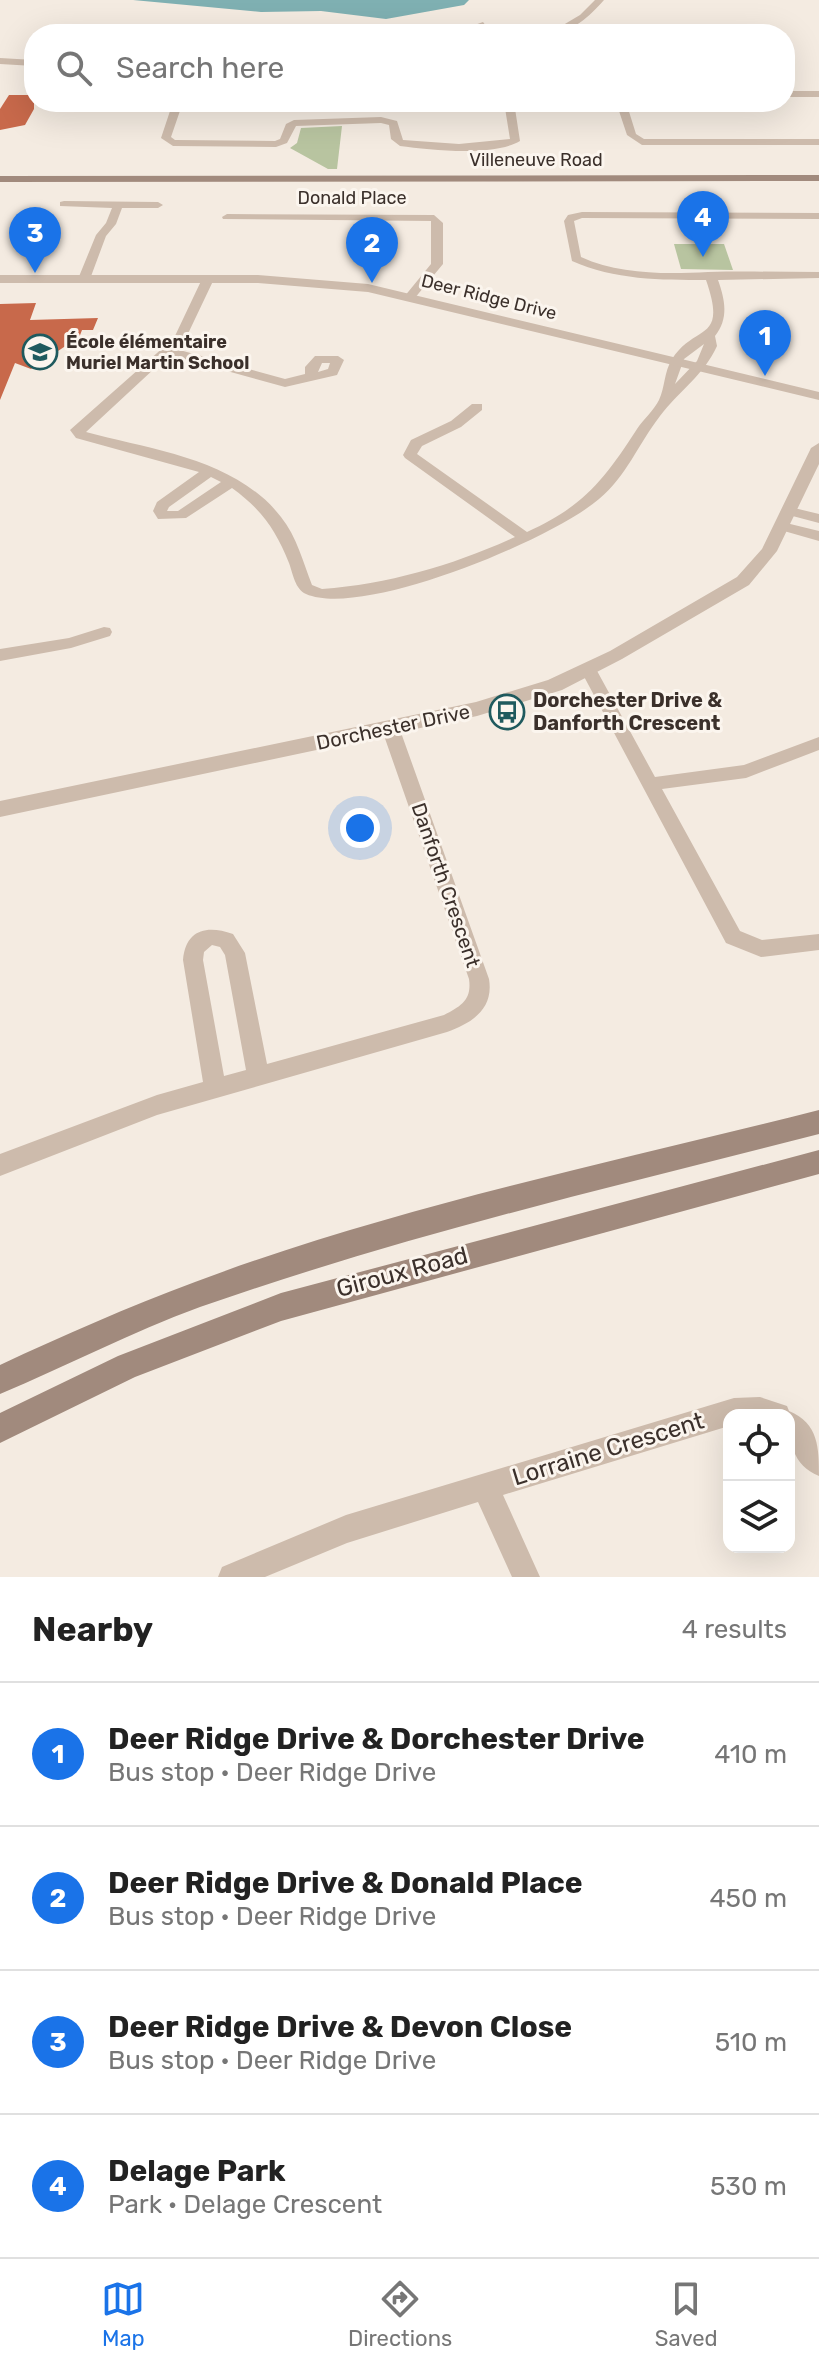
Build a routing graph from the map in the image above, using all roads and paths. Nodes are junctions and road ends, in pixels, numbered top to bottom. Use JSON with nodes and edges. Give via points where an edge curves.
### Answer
{"nodes":[{"id":1,"x":600,"y":0,"type":"edge"},
{"id":2,"x":571,"y":24,"type":"edge"},
{"id":3,"x":0,"y":61,"type":"edge"},
{"id":4,"x":24,"y":62,"type":"edge"},
{"id":5,"x":795,"y":94,"type":"edge"},
{"id":6,"x":819,"y":94,"type":"edge"},
{"id":7,"x":175,"y":112,"type":"edge"},
{"id":8,"x":511,"y":112,"type":"edge"},
{"id":9,"x":624,"y":112,"type":"edge"},
{"id":10,"x":819,"y":142,"type":"edge"},
{"id":11,"x":0,"y":177,"type":"edge"},
{"id":12,"x":819,"y":178,"type":"edge"},
{"id":13,"x":64,"y":204,"type":"dead end"},
{"id":14,"x":118,"y":205,"type":"junction"},
{"id":15,"x":158,"y":205,"type":"dead end"},
{"id":16,"x":819,"y":216,"type":"edge"},
{"id":17,"x":227,"y":217,"type":"dead end"},
{"id":18,"x":710,"y":275,"type":"junction"},
{"id":19,"x":819,"y":275,"type":"edge"},
{"id":20,"x":0,"y":279,"type":"edge"},
{"id":21,"x":84,"y":279,"type":"junction"},
{"id":22,"x":190,"y":279,"type":"junction"},
{"id":23,"x":208,"y":279,"type":"junction"},
{"id":24,"x":410,"y":297,"type":"junction"},
{"id":25,"x":194,"y":303,"type":"junction"},
{"id":26,"x":709,"y":336,"type":"junction"},
{"id":27,"x":168,"y":351,"type":"junction"},
{"id":28,"x":677,"y":361,"type":"junction"},
{"id":29,"x":701,"y":367,"type":"junction"},
{"id":30,"x":312,"y":376,"type":"dead end"},
{"id":31,"x":819,"y":396,"type":"edge"},
{"id":32,"x":665,"y":401,"type":"junction"},
{"id":33,"x":477,"y":407,"type":"dead end"},
{"id":34,"x":819,"y":448,"type":"edge"},
{"id":35,"x":210,"y":471,"type":"junction"},
{"id":36,"x":231,"y":482,"type":"junction"},
{"id":37,"x":786,"y":518,"type":"junction"},
{"id":38,"x":819,"y":519,"type":"edge"},
{"id":39,"x":819,"y":536,"type":"edge"},
{"id":40,"x":525,"y":537,"type":"junction"},
{"id":41,"x":104,"y":632,"type":"dead end"},
{"id":42,"x":0,"y":655,"type":"edge"},
{"id":43,"x":588,"y":669,"type":"junction"},
{"id":44,"x":390,"y":727,"type":"junction"},
{"id":45,"x":819,"y":743,"type":"edge"},
{"id":46,"x":651,"y":784,"type":"junction"},
{"id":47,"x":0,"y":809,"type":"edge"},
{"id":48,"x":819,"y":942,"type":"edge"},
{"id":49,"x":258,"y":1075,"type":"junction"},
{"id":50,"x":215,"y":1087,"type":"junction"},
{"id":51,"x":819,"y":1122,"type":"edge"},
{"id":52,"x":819,"y":1162,"type":"edge"},
{"id":53,"x":0,"y":1165,"type":"edge"},
{"id":54,"x":0,"y":1380,"type":"edge"},
{"id":55,"x":723,"y":1414,"type":"edge"},
{"id":56,"x":0,"y":1428,"type":"edge"},
{"id":57,"x":795,"y":1432,"type":"edge"},
{"id":58,"x":819,"y":1463,"type":"edge"},
{"id":59,"x":485,"y":1486,"type":"junction"},
{"id":60,"x":232,"y":1577,"type":"edge"},
{"id":61,"x":526,"y":1577,"type":"edge"}],
"edges":[{"from":1,"to":2,"type":"street"},
{"from":3,"to":4,"type":"street"},
{"from":5,"to":6,"type":"street"},
{"from":7,"to":8,"type":"street","via":[[166,138],[173,143],[276,144],[284,141],[294,123],[381,120],[394,123],[400,143],[441,145],[513,142]]},
{"from":9,"to":10,"type":"street","via":[[632,137],[642,142]]},
{"from":11,"to":12,"type":"main road","name":"Villeneuve Road"},
{"from":13,"to":14,"type":"street"},
{"from":14,"to":15,"type":"street"},
{"from":14,"to":21,"type":"street"},
{"from":16,"to":18,"type":"street","via":[[570,219],[575,256],[583,264],[634,273]]},
{"from":17,"to":24,"type":"street","name":"Donald Place","via":[[434,218],[437,264]]},
{"from":18,"to":19,"type":"street"},
{"from":18,"to":26,"type":"street","via":[[720,308]]},
{"from":20,"to":21,"type":"street","name":"Deer Ridge Drive"},
{"from":21,"to":22,"type":"street","name":"Deer Ridge Drive"},
{"from":22,"to":23,"type":"street","name":"Deer Ridge Drive"},
{"from":22,"to":25,"type":"street"},
{"from":23,"to":24,"type":"street","name":"Deer Ridge Drive","via":[[315,282]]},
{"from":23,"to":25,"type":"street"},
{"from":24,"to":28,"type":"street","name":"Deer Ridge Drive"},
{"from":25,"to":27,"type":"street","via":[[187,329]]},
{"from":26,"to":28,"type":"street"},
{"from":26,"to":29,"type":"street","via":[[711,346]]},
{"from":27,"to":30,"type":"street","via":[[282,382]]},
{"from":27,"to":35,"type":"street","via":[[77,430]]},
{"from":28,"to":29,"type":"street","name":"Deer Ridge Drive"},
{"from":28,"to":32,"type":"street"},
{"from":29,"to":31,"type":"street","name":"Deer Ridge Drive"},
{"from":29,"to":32,"type":"street"},
{"from":32,"to":40,"type":"street","via":[[594,497]]},
{"from":33,"to":40,"type":"street","via":[[413,445],[410,455]]},
{"from":34,"to":37,"type":"street","name":"Dorchester Drive"},
{"from":35,"to":36,"type":"street"},
{"from":35,"to":36,"type":"street","via":[[162,505],[163,516],[181,515]]},
{"from":36,"to":40,"type":"street","via":[[276,520],[306,588],[320,594],[437,573]]},
{"from":37,"to":38,"type":"street"},
{"from":37,"to":39,"type":"street"},
{"from":37,"to":43,"type":"street","name":"Dorchester Drive","via":[[764,558],[743,581]]},
{"from":41,"to":42,"type":"street"},
{"from":43,"to":44,"type":"street","name":"Dorchester Drive","via":[[510,701]]},
{"from":43,"to":46,"type":"street"},
{"from":44,"to":47,"type":"street","name":"Dorchester Drive"},
{"from":44,"to":49,"type":"street","name":"Danforth Crescent","via":[[479,979],[481,998],[463,1017],[447,1023]]},
{"from":45,"to":46,"type":"street","via":[[746,771]]},
{"from":46,"to":48,"type":"street","via":[[733,937],[761,949]]},
{"from":49,"to":50,"type":"street","name":"Danforth Crescent"},
{"from":49,"to":50,"type":"street","via":[[235,953],[226,940],[209,936],[194,948],[193,960]]},
{"from":50,"to":53,"type":"street","name":"Danforth Crescent"},
{"from":51,"to":54,"type":"main road","name":"Giroux Road","via":[[263,1270],[102,1332]]},
{"from":52,"to":56,"type":"main road","name":"Giroux Road","via":[[281,1307],[128,1366]]},
{"from":55,"to":59,"type":"street","name":"Lorraine Crescent"},
{"from":57,"to":58,"type":"street"},
{"from":59,"to":60,"type":"street","name":"Lorraine Crescent","via":[[332,1534]]},
{"from":59,"to":61,"type":"street","name":"Lorraine Crescent"}]}
